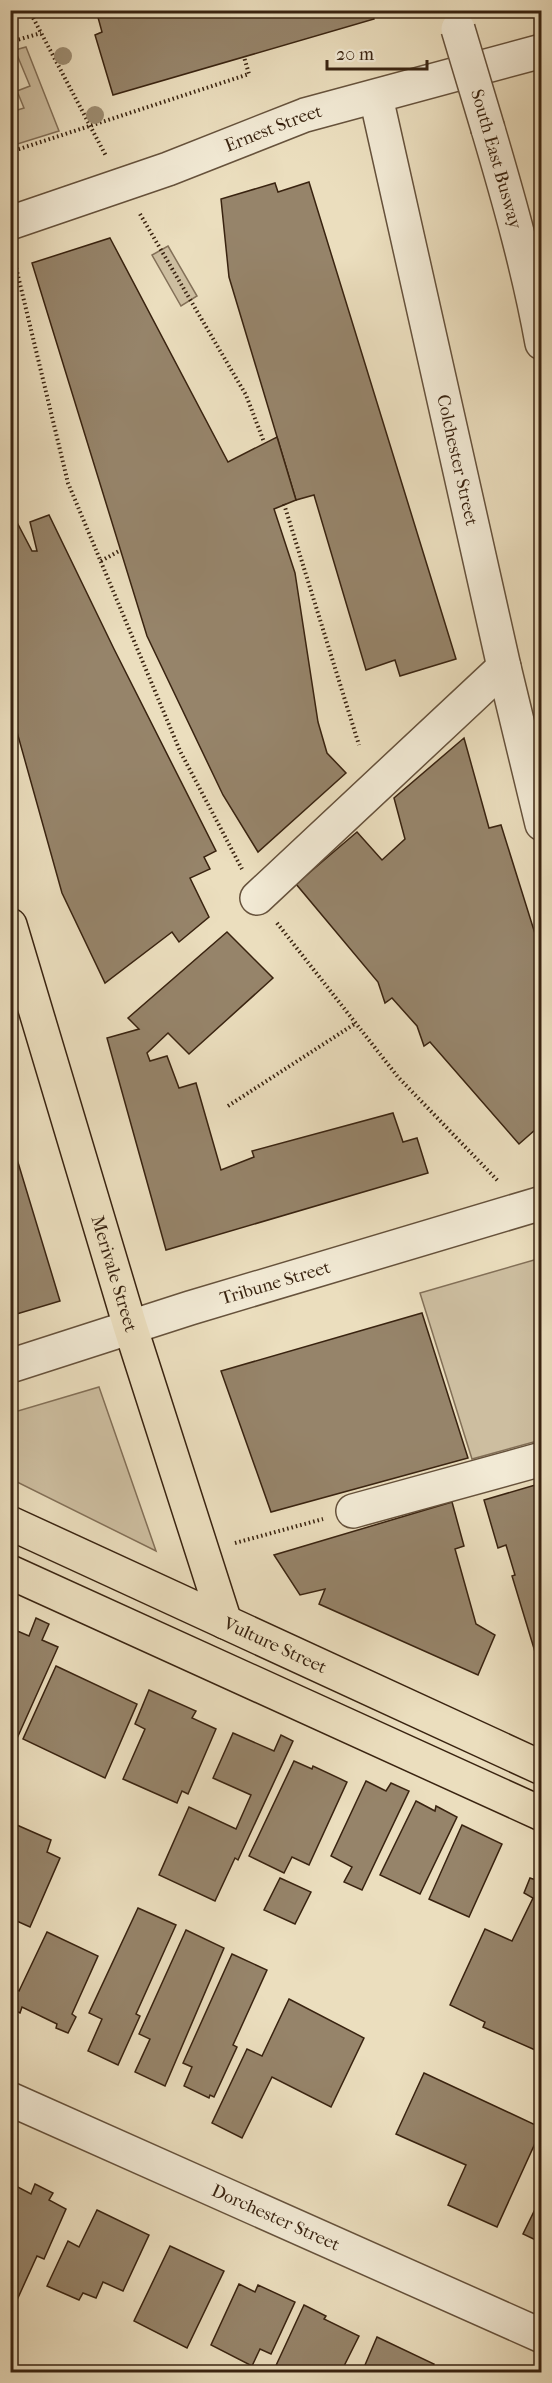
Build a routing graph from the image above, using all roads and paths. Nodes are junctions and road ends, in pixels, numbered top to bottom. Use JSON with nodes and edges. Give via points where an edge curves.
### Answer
{"nodes":[{"id":1,"x":29,"y":10,"type":"edge"},
{"id":2,"x":455,"y":20,"type":"edge"},
{"id":3,"x":41,"y":33,"type":"junction"},
{"id":4,"x":10,"y":42,"type":"edge"},
{"id":5,"x":542,"y":51,"type":"edge"},
{"id":6,"x":244,"y":57,"type":"dead end"},
{"id":7,"x":376,"y":97,"type":"junction"},
{"id":8,"x":91,"y":127,"type":"junction"},
{"id":9,"x":10,"y":152,"type":"edge"},
{"id":10,"x":122,"y":185,"type":"junction"},
{"id":11,"x":10,"y":223,"type":"edge"},
{"id":12,"x":10,"y":245,"type":"edge"},
{"id":13,"x":542,"y":343,"type":"edge"},
{"id":14,"x":264,"y":442,"type":"dead end"},
{"id":15,"x":284,"y":504,"type":"dead end"},
{"id":16,"x":119,"y":551,"type":"dead end"},
{"id":17,"x":100,"y":561,"type":"junction"},
{"id":18,"x":504,"y":667,"type":"junction"},
{"id":19,"x":358,"y":745,"type":"dead end"},
{"id":20,"x":542,"y":824,"type":"edge"},
{"id":21,"x":257,"y":898,"type":"junction"},
{"id":22,"x":10,"y":925,"type":"edge"},
{"id":23,"x":356,"y":1023,"type":"junction"},
{"id":24,"x":228,"y":1106,"type":"dead end"},
{"id":25,"x":532,"y":1206,"type":"edge"},
{"id":26,"x":130,"y":1326,"type":"junction"},
{"id":27,"x":10,"y":1366,"type":"edge"},
{"id":28,"x":542,"y":1458,"type":"edge"},
{"id":29,"x":339,"y":1515,"type":"joint"},
{"id":30,"x":10,"y":1523,"type":"edge"},
{"id":31,"x":235,"y":1543,"type":"dead end"},
{"id":32,"x":10,"y":1572,"type":"edge"},
{"id":33,"x":225,"y":1622,"type":"junction"},
{"id":34,"x":542,"y":1768,"type":"edge"},
{"id":35,"x":542,"y":1814,"type":"edge"},
{"id":36,"x":10,"y":2099,"type":"edge"},
{"id":37,"x":542,"y":2336,"type":"edge"}],
"edges":[{"from":1,"to":3,"type":"path"},
{"from":2,"to":13,"type":"street","name":"South East Busway","bridge":true,"via":[[507,192]]},
{"from":3,"to":4,"type":"path"},
{"from":3,"to":8,"type":"path"},
{"from":5,"to":7,"type":"street","name":"Ernest Street"},
{"from":6,"to":8,"type":"path","via":[[249,74]]},
{"from":7,"to":10,"type":"street","name":"Ernest Street","via":[[305,115]]},
{"from":7,"to":18,"type":"street","name":"Colchester Street"},
{"from":8,"to":9,"type":"path"},
{"from":8,"to":10,"type":"path"},
{"from":10,"to":11,"type":"street","name":"Ernest Street"},
{"from":10,"to":14,"type":"path","via":[[246,395]]},
{"from":12,"to":17,"type":"path","via":[[68,483]]},
{"from":15,"to":19,"type":"path"},
{"from":16,"to":17,"type":"path"},
{"from":17,"to":21,"type":"path","via":[[180,751]]},
{"from":18,"to":20,"type":"street","name":"Colchester Street"},
{"from":18,"to":21,"type":"street"},
{"from":21,"to":23,"type":"path"},
{"from":22,"to":26,"type":"main road","name":"Merivale Street"},
{"from":23,"to":24,"type":"path"},
{"from":23,"to":25,"type":"path","via":[[398,1077]]},
{"from":25,"to":26,"type":"street","name":"Tribune Street"},
{"from":26,"to":27,"type":"street","name":"Tribune Street"},
{"from":26,"to":33,"type":"main road","name":"Merivale Street"},
{"from":28,"to":29,"type":"street"},
{"from":29,"to":31,"type":"path"},
{"from":30,"to":33,"type":"main road","name":"Vulture Street"},
{"from":32,"to":35,"type":"main road"},
{"from":33,"to":34,"type":"main road","name":"Vulture Street"},
{"from":36,"to":37,"type":"street","name":"Dorchester Street"}]}
